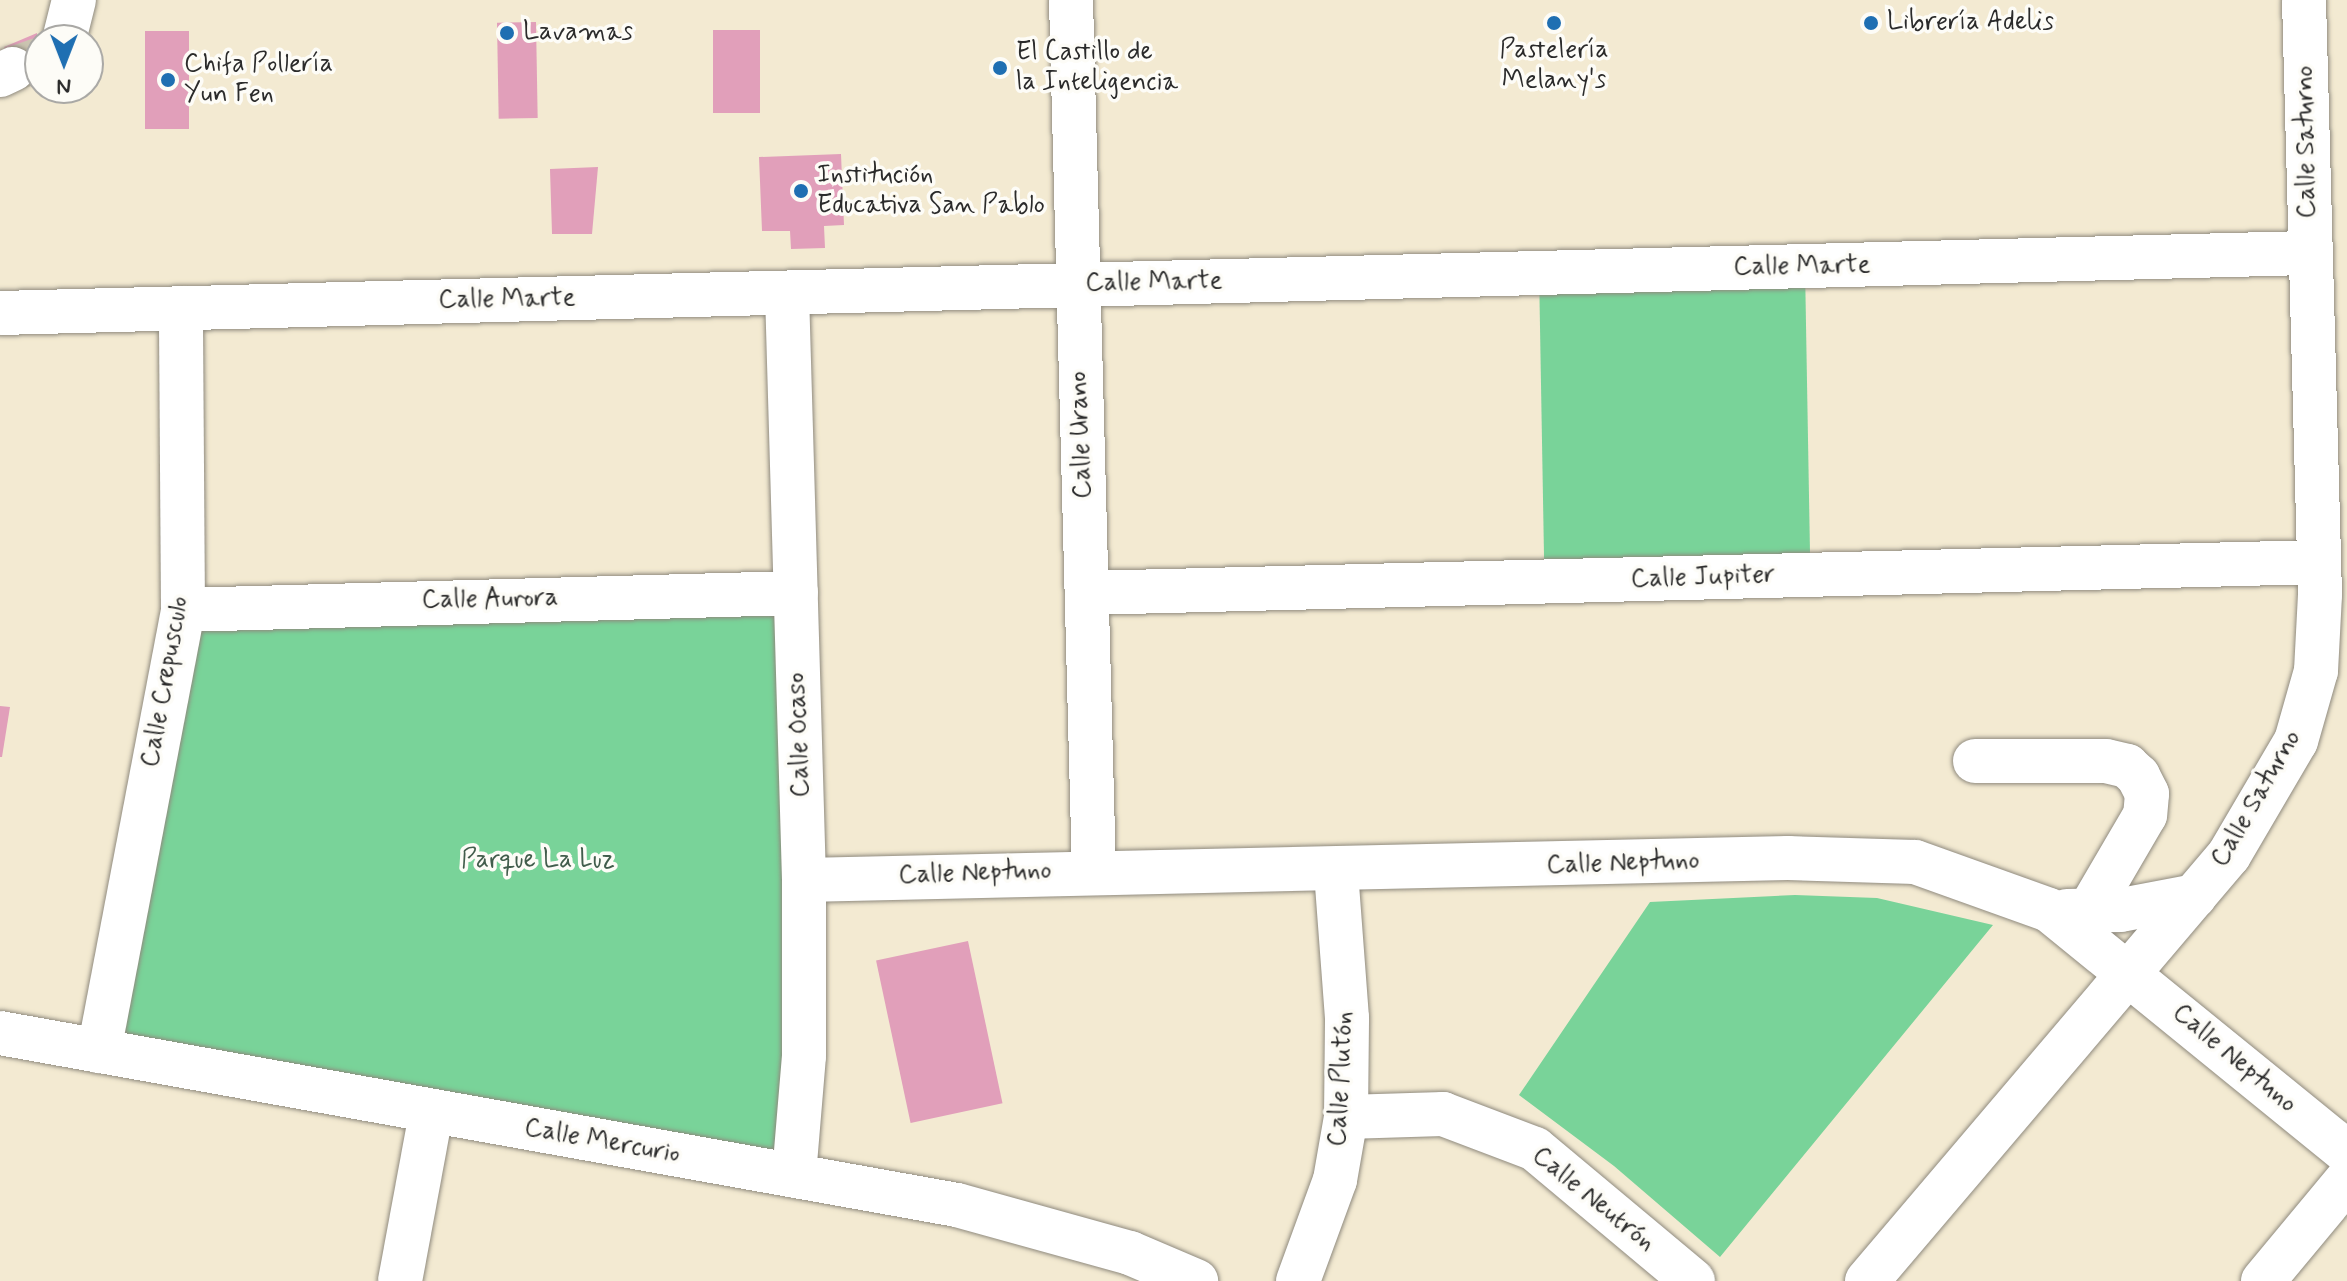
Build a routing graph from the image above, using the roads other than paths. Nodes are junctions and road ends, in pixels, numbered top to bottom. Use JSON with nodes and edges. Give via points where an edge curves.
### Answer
{"nodes":[{"id":1,"x":74,"y":0,"type":"edge"},
{"id":2,"x":1071,"y":0,"type":"edge"},
{"id":3,"x":2304,"y":0,"type":"edge"},
{"id":4,"x":68,"y":24,"type":"edge"},
{"id":5,"x":2309,"y":253,"type":"junction"},
{"id":6,"x":1078,"y":285,"type":"junction"},
{"id":7,"x":787,"y":293,"type":"junction"},
{"id":8,"x":181,"y":308,"type":"junction"},
{"id":9,"x":0,"y":313,"type":"edge"},
{"id":10,"x":2319,"y":562,"type":"junction"},
{"id":11,"x":796,"y":593,"type":"junction"},
{"id":12,"x":1087,"y":593,"type":"junction"},
{"id":13,"x":183,"y":610,"type":"junction"},
{"id":14,"x":1975,"y":761,"type":"dead end"},
{"id":15,"x":1094,"y":870,"type":"junction"},
{"id":16,"x":1336,"y":871,"type":"junction"},
{"id":17,"x":804,"y":880,"type":"junction"},
{"id":18,"x":2195,"y":896,"type":"junction"},
{"id":19,"x":2069,"y":910,"type":"junction"},
{"id":20,"x":2128,"y":971,"type":"junction"},
{"id":21,"x":0,"y":1033,"type":"edge"},
{"id":22,"x":99,"y":1051,"type":"junction"},
{"id":23,"x":431,"y":1113,"type":"junction"},
{"id":24,"x":1346,"y":1117,"type":"junction"},
{"id":25,"x":2347,"y":1152,"type":"edge"},
{"id":26,"x":794,"y":1176,"type":"junction"},
{"id":27,"x":2347,"y":1180,"type":"edge"},
{"id":28,"x":400,"y":1281,"type":"edge"},
{"id":29,"x":1196,"y":1281,"type":"edge"},
{"id":30,"x":1298,"y":1281,"type":"edge"},
{"id":31,"x":1693,"y":1281,"type":"edge"},
{"id":32,"x":1867,"y":1281,"type":"edge"},
{"id":33,"x":2263,"y":1281,"type":"edge"}],
"edges":[{"from":1,"to":4,"type":"street"},
{"from":2,"to":6,"type":"street","name":"Calle Urano"},
{"from":3,"to":5,"type":"street","name":"Calle Saturno"},
{"from":5,"to":6,"type":"street","name":"Calle Marte"},
{"from":5,"to":10,"type":"street","name":"Calle Saturno"},
{"from":6,"to":7,"type":"street","name":"Calle Marte"},
{"from":6,"to":12,"type":"street","name":"Calle Urano"},
{"from":7,"to":8,"type":"street","name":"Calle Marte"},
{"from":7,"to":11,"type":"street","name":"Calle Ocaso"},
{"from":8,"to":9,"type":"street","name":"Calle Marte"},
{"from":8,"to":13,"type":"street","name":"Calle Crepusculo"},
{"from":10,"to":12,"type":"street","name":"Calle Jupiter"},
{"from":10,"to":18,"type":"street","name":"Calle Saturno","via":[[2316,671],[2296,741],[2229,855]]},
{"from":11,"to":13,"type":"street","name":"Calle Aurora"},
{"from":11,"to":17,"type":"street","name":"Calle Ocaso"},
{"from":12,"to":15,"type":"street","name":"Calle Urano"},
{"from":13,"to":22,"type":"street","name":"Calle Crepusculo"},
{"from":14,"to":19,"type":"street","via":[[2106,761],[2127,766],[2138,776],[2147,794],[2145,815]]},
{"from":15,"to":16,"type":"street","name":"Calle Neptuno"},
{"from":15,"to":17,"type":"street","name":"Calle Neptuno"},
{"from":16,"to":19,"type":"street","name":"Calle Neptuno","via":[[1788,858],[1915,862]]},
{"from":16,"to":24,"type":"street","name":"Calle Plutón","via":[[1347,1018]]},
{"from":17,"to":26,"type":"street","name":"Calle Ocaso","via":[[804,1056]]},
{"from":18,"to":19,"type":"street"},
{"from":18,"to":20,"type":"street","name":"Calle Saturno"},
{"from":19,"to":20,"type":"street","name":"Calle Neptuno"},
{"from":20,"to":25,"type":"street","name":"Calle Neptuno"},
{"from":20,"to":32,"type":"street","name":"Calle Saturno"},
{"from":21,"to":22,"type":"street","name":"Calle Mercurio"},
{"from":22,"to":23,"type":"street","name":"Calle Mercurio"},
{"from":23,"to":26,"type":"street","name":"Calle Mercurio"},
{"from":23,"to":28,"type":"street"},
{"from":24,"to":30,"type":"street","name":"Calle Plutón","via":[[1335,1180]]},
{"from":24,"to":31,"type":"street","name":"Calle Neutrón","via":[[1443,1114],[1535,1149]]},
{"from":26,"to":29,"type":"street","name":"Calle Mercurio","via":[[957,1205],[1130,1253]]},
{"from":27,"to":33,"type":"street"}]}
